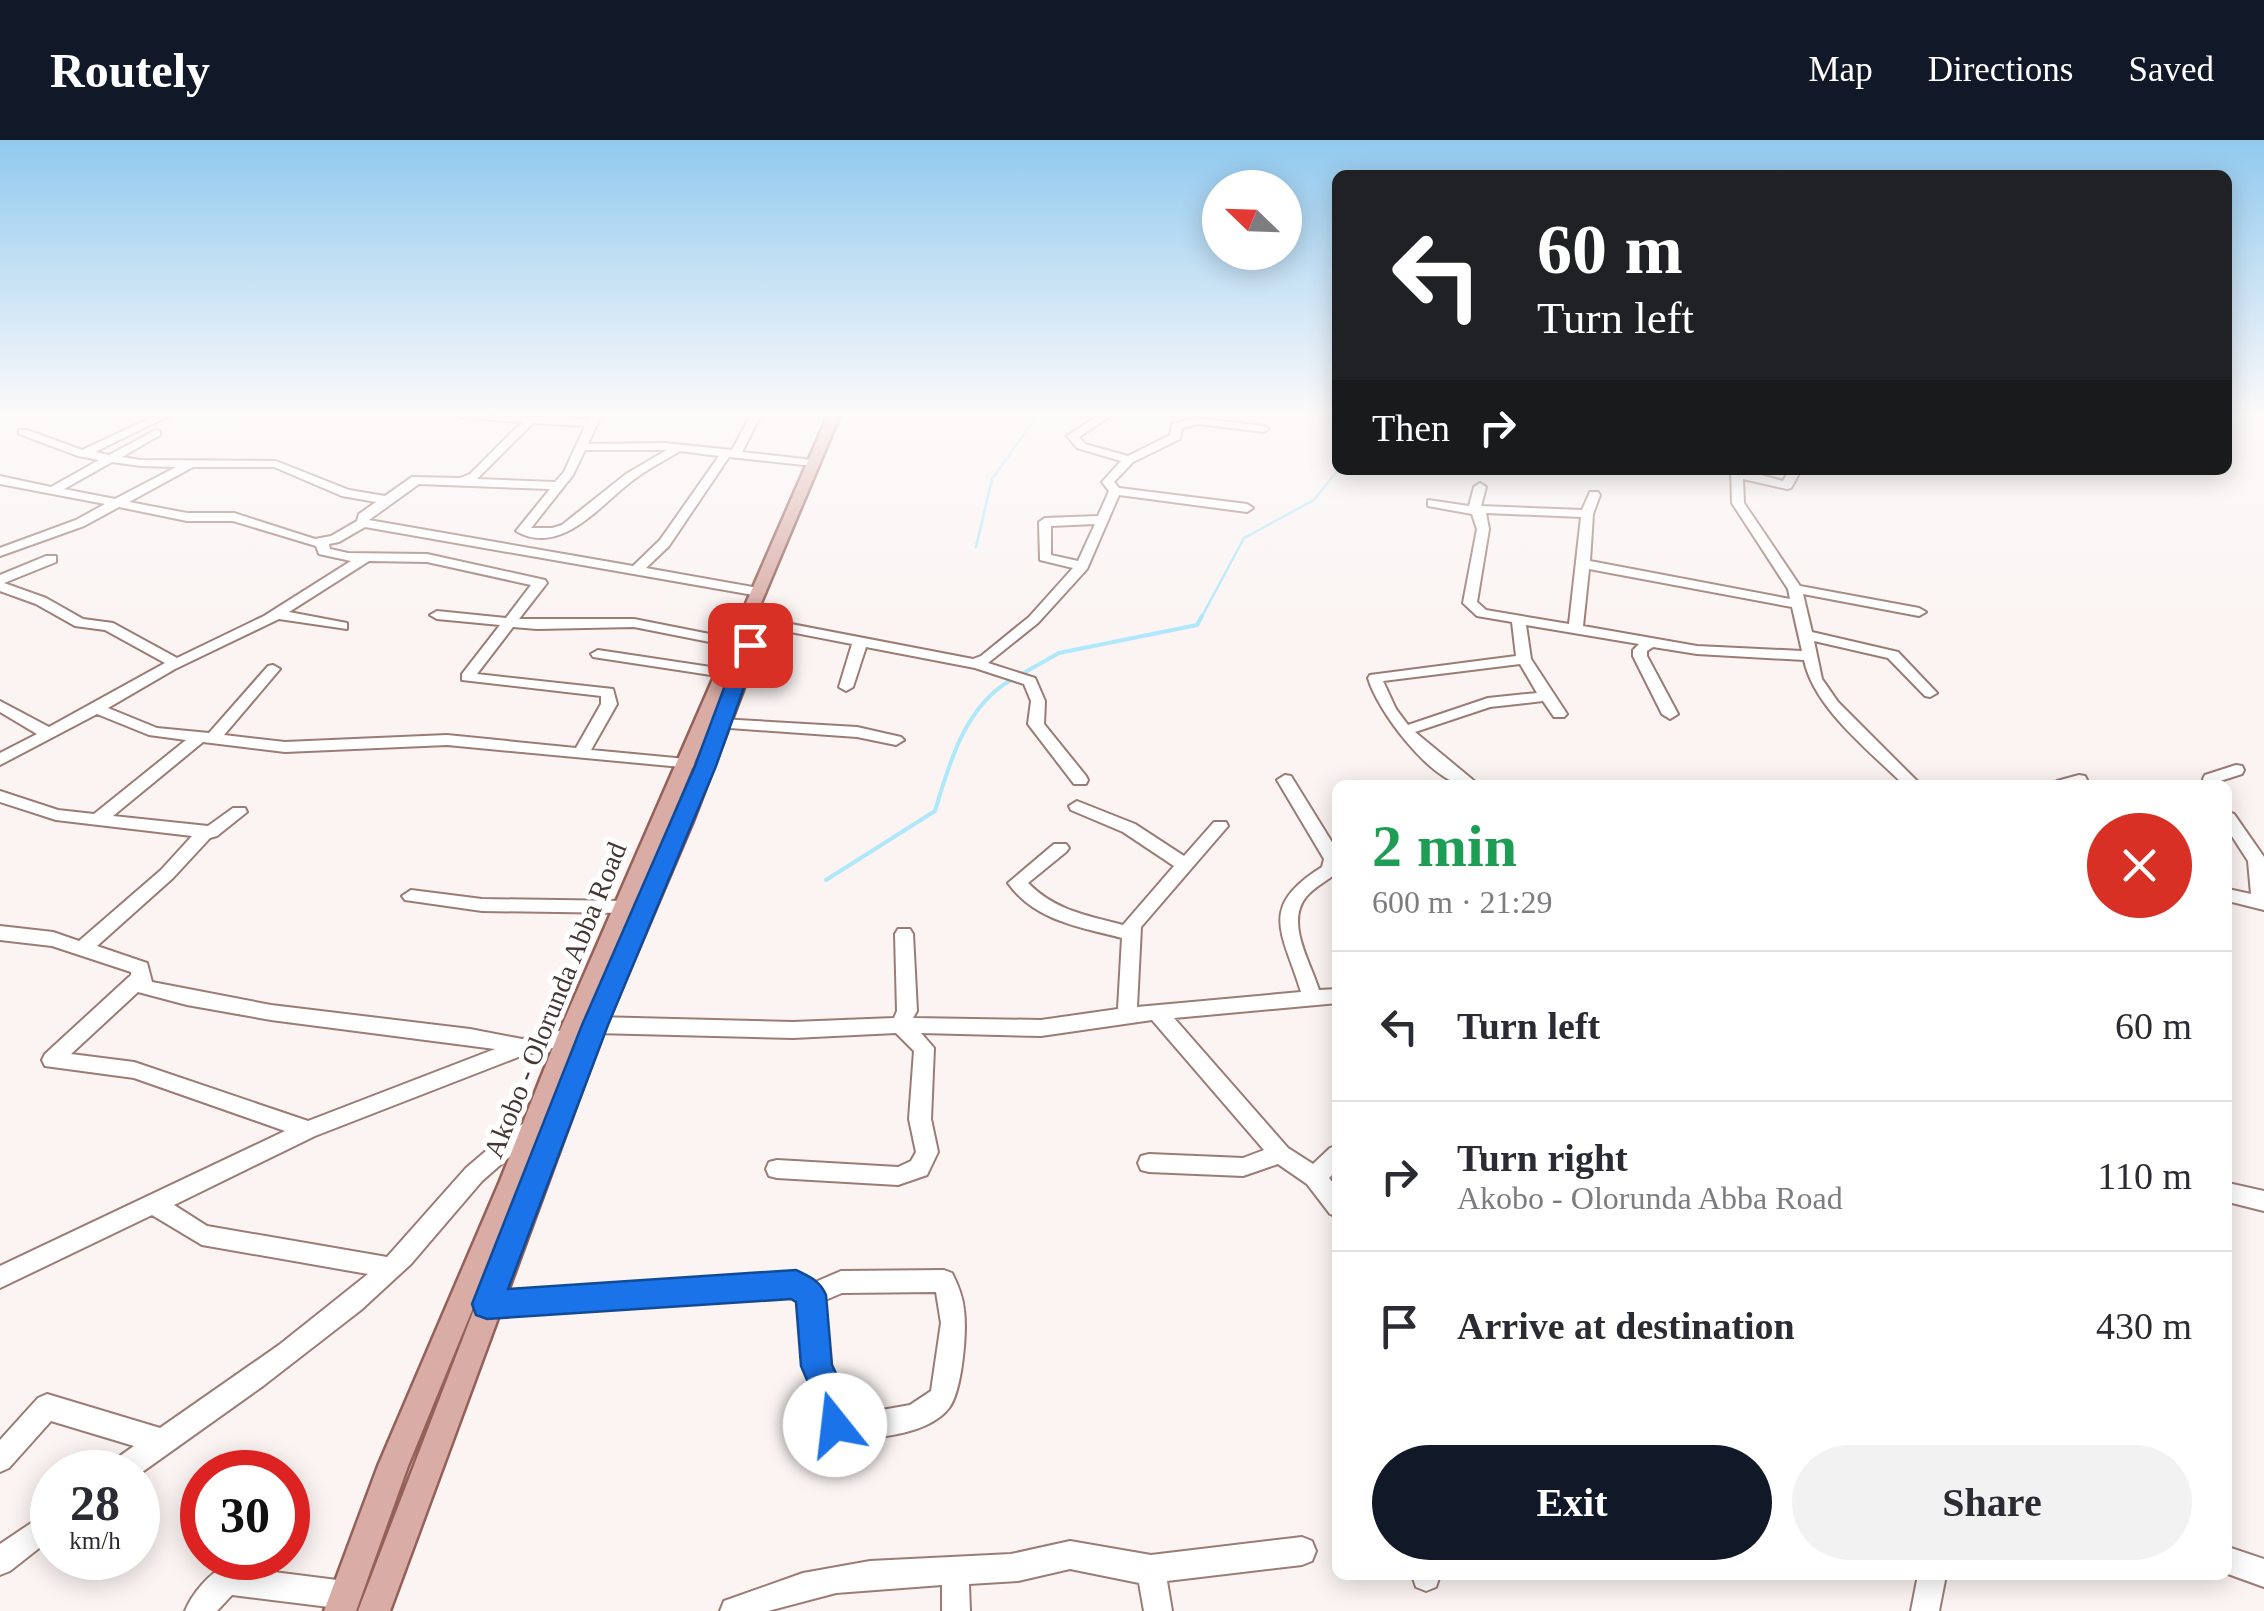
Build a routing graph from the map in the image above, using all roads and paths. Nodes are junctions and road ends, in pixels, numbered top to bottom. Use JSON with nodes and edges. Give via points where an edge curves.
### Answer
{"nodes":[{"id":1,"x":20,"y":484,"type":"edge"},
{"id":2,"x":66,"y":484,"type":"edge"},
{"id":3,"x":155,"y":484,"type":"edge"},
{"id":4,"x":325,"y":484,"type":"edge"},
{"id":5,"x":410,"y":484,"type":"edge"},
{"id":6,"x":486,"y":484,"type":"edge"},
{"id":7,"x":620,"y":484,"type":"edge"},
{"id":8,"x":708,"y":484,"type":"edge"},
{"id":9,"x":805,"y":484,"type":"edge"},
{"id":10,"x":817,"y":484,"type":"edge"},
{"id":11,"x":1109,"y":484,"type":"edge"},
{"id":12,"x":1737,"y":484,"type":"edge"},
{"id":13,"x":558,"y":486,"type":"joint"},
{"id":14,"x":1480,"y":487,"type":"dead end"},
{"id":15,"x":54,"y":490,"type":"junction"},
{"id":16,"x":1115,"y":491,"type":"junction"},
{"id":17,"x":1594,"y":495,"type":"dead end"},
{"id":18,"x":385,"y":500,"type":"junction"},
{"id":19,"x":1432,"y":503,"type":"dead end"},
{"id":20,"x":120,"y":504,"type":"junction"},
{"id":21,"x":1246,"y":508,"type":"dead end"},
{"id":22,"x":1479,"y":510,"type":"junction"},
{"id":23,"x":1587,"y":514,"type":"junction"},
{"id":24,"x":1103,"y":520,"type":"junction"},
{"id":25,"x":363,"y":524,"type":"junction"},
{"id":26,"x":535,"y":534,"type":"junction"},
{"id":27,"x":0,"y":540,"type":"edge"},
{"id":28,"x":322,"y":543,"type":"junction"},
{"id":29,"x":15,"y":546,"type":"junction"},
{"id":30,"x":514,"y":551,"type":"junction"},
{"id":31,"x":0,"y":552,"type":"edge"},
{"id":32,"x":365,"y":558,"type":"junction"},
{"id":33,"x":51,"y":559,"type":"dead end"},
{"id":34,"x":1583,"y":564,"type":"junction"},
{"id":35,"x":1082,"y":566,"type":"junction"},
{"id":36,"x":637,"y":570,"type":"junction"},
{"id":37,"x":0,"y":583,"type":"edge"},
{"id":38,"x":759,"y":592,"type":"junction"},
{"id":39,"x":1797,"y":596,"type":"junction"},
{"id":40,"x":1919,"y":612,"type":"dead end"},
{"id":41,"x":278,"y":614,"type":"junction"},
{"id":42,"x":437,"y":615,"type":"dead end"},
{"id":43,"x":510,"y":619,"type":"junction"},
{"id":44,"x":1518,"y":619,"type":"junction"},
{"id":45,"x":760,"y":622,"type":"junction"},
{"id":46,"x":342,"y":626,"type":"dead end"},
{"id":47,"x":1576,"y":627,"type":"junction"},
{"id":48,"x":1805,"y":635,"type":"junction"},
{"id":49,"x":1652,"y":641,"type":"junction"},
{"id":50,"x":860,"y":642,"type":"junction"},
{"id":51,"x":734,"y":644,"type":"junction"},
{"id":52,"x":598,"y":654,"type":"dead end"},
{"id":53,"x":1808,"y":656,"type":"junction"},
{"id":54,"x":1524,"y":659,"type":"junction"},
{"id":55,"x":975,"y":664,"type":"junction"},
{"id":56,"x":171,"y":666,"type":"junction"},
{"id":57,"x":274,"y":669,"type":"dead end"},
{"id":58,"x":724,"y":672,"type":"junction"},
{"id":59,"x":846,"y":687,"type":"dead end"},
{"id":60,"x":1930,"y":693,"type":"dead end"},
{"id":61,"x":1547,"y":696,"type":"junction"},
{"id":62,"x":0,"y":706,"type":"edge"},
{"id":63,"x":95,"y":708,"type":"junction"},
{"id":64,"x":1559,"y":714,"type":"dead end"},
{"id":65,"x":1670,"y":714,"type":"dead end"},
{"id":66,"x":720,"y":724,"type":"junction"},
{"id":67,"x":1407,"y":730,"type":"junction"},
{"id":68,"x":46,"y":732,"type":"junction"},
{"id":69,"x":207,"y":737,"type":"junction"},
{"id":70,"x":896,"y":740,"type":"dead end"},
{"id":71,"x":582,"y":754,"type":"junction"},
{"id":72,"x":0,"y":760,"type":"edge"},
{"id":73,"x":686,"y":764,"type":"junction"},
{"id":74,"x":2236,"y":770,"type":"dead end"},
{"id":75,"x":1080,"y":780,"type":"dead end"},
{"id":76,"x":1286,"y":780,"type":"dead end"},
{"id":77,"x":1464,"y":780,"type":"edge"},
{"id":78,"x":1908,"y":780,"type":"edge"},
{"id":79,"x":2210,"y":780,"type":"edge"},
{"id":80,"x":0,"y":796,"type":"edge"},
{"id":81,"x":1077,"y":806,"type":"dead end"},
{"id":82,"x":239,"y":812,"type":"dead end"},
{"id":83,"x":98,"y":818,"type":"junction"},
{"id":84,"x":672,"y":821,"type":"junction"},
{"id":85,"x":2232,"y":824,"type":"edge"},
{"id":86,"x":1220,"y":826,"type":"dead end"},
{"id":87,"x":206,"y":832,"type":"junction"},
{"id":88,"x":1060,"y":848,"type":"dead end"},
{"id":89,"x":1332,"y":857,"type":"edge"},
{"id":90,"x":1332,"y":863,"type":"edge"},
{"id":91,"x":1185,"y":866,"type":"junction"},
{"id":92,"x":2232,"y":895,"type":"edge"},
{"id":93,"x":411,"y":896,"type":"dead end"},
{"id":94,"x":2262,"y":904,"type":"edge"},
{"id":95,"x":625,"y":907,"type":"junction"},
{"id":96,"x":0,"y":933,"type":"edge"},
{"id":97,"x":904,"y":934,"type":"dead end"},
{"id":98,"x":1130,"y":934,"type":"junction"},
{"id":99,"x":82,"y":949,"type":"junction"},
{"id":100,"x":140,"y":978,"type":"junction"},
{"id":101,"x":1332,"y":996,"type":"edge"},
{"id":102,"x":1312,"y":998,"type":"junction"},
{"id":103,"x":1127,"y":1015,"type":"junction"},
{"id":104,"x":1160,"y":1016,"type":"junction"},
{"id":105,"x":595,"y":1025,"type":"junction"},
{"id":106,"x":900,"y":1026,"type":"junction"},
{"id":107,"x":568,"y":1037,"type":"junction"},
{"id":108,"x":523,"y":1048,"type":"junction"},
{"id":109,"x":537,"y":1126,"type":"junction"},
{"id":110,"x":308,"y":1130,"type":"junction"},
{"id":111,"x":1280,"y":1154,"type":"junction"},
{"id":112,"x":1332,"y":1160,"type":"edge"},
{"id":113,"x":1148,"y":1163,"type":"dead end"},
{"id":114,"x":777,"y":1170,"type":"dead end"},
{"id":115,"x":1315,"y":1178,"type":"junction"},
{"id":116,"x":2232,"y":1194,"type":"edge"},
{"id":117,"x":1332,"y":1199,"type":"edge"},
{"id":118,"x":2264,"y":1201,"type":"edge"},
{"id":119,"x":154,"y":1204,"type":"junction"},
{"id":120,"x":392,"y":1268,"type":"junction"},
{"id":121,"x":0,"y":1276,"type":"edge"},
{"id":122,"x":811,"y":1295,"type":"junction"},
{"id":123,"x":487,"y":1304,"type":"junction"},
{"id":124,"x":163,"y":1442,"type":"junction"},
{"id":125,"x":151,"y":1450,"type":"edge"},
{"id":126,"x":0,"y":1459,"type":"edge"},
{"id":127,"x":30,"y":1538,"type":"edge"},
{"id":128,"x":1302,"y":1551,"type":"dead end"},
{"id":129,"x":0,"y":1561,"type":"edge"},
{"id":130,"x":2232,"y":1562,"type":"edge"},
{"id":131,"x":1151,"y":1569,"type":"junction"},
{"id":132,"x":955,"y":1570,"type":"junction"},
{"id":133,"x":2264,"y":1573,"type":"edge"},
{"id":134,"x":1931,"y":1580,"type":"edge"},
{"id":135,"x":342,"y":1603,"type":"edge"},
{"id":136,"x":198,"y":1611,"type":"edge"},
{"id":137,"x":374,"y":1611,"type":"edge"},
{"id":138,"x":734,"y":1611,"type":"edge"},
{"id":139,"x":956,"y":1611,"type":"edge"},
{"id":140,"x":1158,"y":1611,"type":"edge"},
{"id":141,"x":1925,"y":1611,"type":"edge"}],
"edges":[{"from":1,"to":15,"type":"street"},
{"from":2,"to":15,"type":"street"},
{"from":3,"to":20,"type":"street"},
{"from":4,"to":18,"type":"street"},
{"from":5,"to":18,"type":"street"},
{"from":6,"to":13,"type":"street"},
{"from":7,"to":26,"type":"street","via":[[592,514],[554,533]]},
{"from":8,"to":36,"type":"street"},
{"from":9,"to":38,"type":"main road","name":"Akobo - Olorunda Abba Road"},
{"from":10,"to":45,"type":"main road","name":"Akobo - Olorunda Abba Road"},
{"from":11,"to":16,"type":"street"},
{"from":12,"to":39,"type":"street","via":[[1738,502]]},
{"from":13,"to":26,"type":"street","via":[[522,530]]},
{"from":14,"to":22,"type":"street"},
{"from":15,"to":20,"type":"street"},
{"from":16,"to":21,"type":"street"},
{"from":16,"to":24,"type":"street"},
{"from":17,"to":23,"type":"street"},
{"from":18,"to":25,"type":"street","via":[[360,519]]},
{"from":19,"to":22,"type":"street"},
{"from":20,"to":28,"type":"street","via":[[187,517],[234,517]]},
{"from":20,"to":29,"type":"street"},
{"from":22,"to":23,"type":"street","via":[[1542,507]]},
{"from":22,"to":44,"type":"street","via":[[1484,529],[1470,604],[1482,613]]},
{"from":23,"to":34,"type":"street"},
{"from":24,"to":35,"type":"street"},
{"from":24,"to":35,"type":"street","via":[[1044,522],[1045,557]]},
{"from":25,"to":28,"type":"street"},
{"from":25,"to":30,"type":"street"},
{"from":26,"to":30,"type":"street"},
{"from":27,"to":29,"type":"street"},
{"from":28,"to":32,"type":"street","via":[[331,554]]},
{"from":29,"to":31,"type":"street"},
{"from":30,"to":36,"type":"street"},
{"from":32,"to":41,"type":"street"},
{"from":32,"to":43,"type":"street","via":[[427,558],[540,583]]},
{"from":33,"to":37,"type":"street"},
{"from":34,"to":39,"type":"street","via":[[1722,594]]},
{"from":34,"to":47,"type":"street"},
{"from":35,"to":55,"type":"street","via":[[1015,640]]},
{"from":36,"to":38,"type":"street"},
{"from":37,"to":56,"type":"street","via":[[80,623],[108,626],[167,654]]},
{"from":38,"to":51,"type":"main road","name":"Akobo - Olorunda Abba Road"},
{"from":39,"to":40,"type":"street"},
{"from":39,"to":48,"type":"street"},
{"from":41,"to":46,"type":"street"},
{"from":41,"to":56,"type":"street"},
{"from":42,"to":43,"type":"street"},
{"from":43,"to":51,"type":"street","via":[[537,625],[634,623]]},
{"from":43,"to":71,"type":"street","via":[[467,677],[608,692]]},
{"from":44,"to":47,"type":"street"},
{"from":44,"to":54,"type":"street"},
{"from":45,"to":50,"type":"street"},
{"from":45,"to":66,"type":"main road","name":"Akobo - Olorunda Abba Road"},
{"from":47,"to":49,"type":"street"},
{"from":48,"to":53,"type":"street"},
{"from":48,"to":60,"type":"street","via":[[1893,654]]},
{"from":49,"to":53,"type":"street"},
{"from":49,"to":65,"type":"street","via":[[1640,656]]},
{"from":50,"to":55,"type":"street"},
{"from":50,"to":59,"type":"street"},
{"from":51,"to":58,"type":"main road","name":"Akobo - Olorunda Abba Road"},
{"from":52,"to":58,"type":"street"},
{"from":53,"to":78,"type":"street","via":[[1814,679],[1833,705]]},
{"from":54,"to":61,"type":"street"},
{"from":54,"to":67,"type":"street","via":[[1375,678]]},
{"from":55,"to":75,"type":"street","via":[[1030,680],[1038,701],[1036,724]]},
{"from":56,"to":63,"type":"street"},
{"from":57,"to":69,"type":"street"},
{"from":58,"to":73,"type":"main road","name":"Akobo - Olorunda Abba Road"},
{"from":61,"to":64,"type":"street"},
{"from":61,"to":67,"type":"street","via":[[1488,703]]},
{"from":62,"to":68,"type":"street"},
{"from":63,"to":68,"type":"street"},
{"from":63,"to":69,"type":"street","via":[[154,732]]},
{"from":66,"to":70,"type":"street"},
{"from":66,"to":84,"type":"main road","name":"Akobo - Olorunda Abba Road"},
{"from":67,"to":77,"type":"street"},
{"from":68,"to":72,"type":"street"},
{"from":69,"to":71,"type":"street","via":[[310,749],[447,740]]},
{"from":69,"to":83,"type":"street"},
{"from":71,"to":73,"type":"street"},
{"from":73,"to":84,"type":"main road","name":"Akobo - Olorunda Abba Road"},
{"from":74,"to":79,"type":"street"},
{"from":76,"to":89,"type":"street"},
{"from":80,"to":83,"type":"street","via":[[56,815]]},
{"from":81,"to":91,"type":"street","via":[[1130,828]]},
{"from":82,"to":87,"type":"street"},
{"from":83,"to":87,"type":"street"},
{"from":84,"to":95,"type":"main road","name":"Akobo - Olorunda Abba Road"},
{"from":84,"to":105,"type":"main road","name":"Akobo - Olorunda Abba Road"},
{"from":85,"to":94,"type":"street","via":[[2257,860]]},
{"from":86,"to":91,"type":"street"},
{"from":87,"to":99,"type":"street"},
{"from":88,"to":98,"type":"street","via":[[1016,883],[1061,915]]},
{"from":90,"to":102,"type":"street","via":[[1294,895],[1285,924]]},
{"from":91,"to":98,"type":"street"},
{"from":92,"to":94,"type":"street"},
{"from":93,"to":95,"type":"street"},
{"from":95,"to":107,"type":"main road","name":"Akobo - Olorunda Abba Road"},
{"from":96,"to":99,"type":"street"},
{"from":97,"to":106,"type":"street","via":[[907,1011]]},
{"from":98,"to":103,"type":"street"},
{"from":99,"to":100,"type":"street","via":[[140,968]]},
{"from":100,"to":108,"type":"street","via":[[146,988],[206,1002],[446,1031]]},
{"from":100,"to":110,"type":"street","via":[[52,1060],[134,1070]]},
{"from":101,"to":102,"type":"street"},
{"from":102,"to":104,"type":"street"},
{"from":103,"to":104,"type":"street"},
{"from":103,"to":106,"type":"street","via":[[1069,1027]]},
{"from":104,"to":111,"type":"street"},
{"from":105,"to":106,"type":"street"},
{"from":105,"to":123,"type":"main road","name":"Akobo - Olorunda Abba Road"},
{"from":106,"to":114,"type":"street","via":[[924,1048],[920,1119],[928,1152],[919,1168],[898,1176]]},
{"from":107,"to":108,"type":"street"},
{"from":107,"to":109,"type":"main road","name":"Akobo - Olorunda Abba Road"},
{"from":108,"to":110,"type":"street"},
{"from":109,"to":120,"type":"street","via":[[490,1158]]},
{"from":109,"to":135,"type":"main road","name":"Akobo - Olorunda Abba Road"},
{"from":110,"to":119,"type":"street"},
{"from":111,"to":113,"type":"street","via":[[1243,1167]]},
{"from":111,"to":115,"type":"street"},
{"from":112,"to":115,"type":"street"},
{"from":115,"to":117,"type":"street"},
{"from":116,"to":118,"type":"street"},
{"from":119,"to":120,"type":"street","via":[[202,1235]]},
{"from":119,"to":121,"type":"street"},
{"from":120,"to":124,"type":"street"},
{"from":122,"to":122,"type":"street","via":[[816,1366],[836,1407],[835,1425],[844,1429],[922,1415],[934,1407],[942,1397],[954,1318],[944,1280],[841,1282]]},
{"from":122,"to":123,"type":"street","via":[[796,1284],[752,1285]]},
{"from":123,"to":137,"type":"main road","name":"Akobo - Olorunda Abba Road"},
{"from":124,"to":125,"type":"street"},
{"from":124,"to":126,"type":"street","via":[[48,1407]]},
{"from":127,"to":129,"type":"street"},
{"from":128,"to":131,"type":"street"},
{"from":130,"to":133,"type":"street"},
{"from":131,"to":132,"type":"street","via":[[1064,1554],[1016,1568]]},
{"from":131,"to":140,"type":"street"},
{"from":132,"to":138,"type":"street","via":[[814,1581]]},
{"from":132,"to":139,"type":"street"},
{"from":134,"to":141,"type":"street"},
{"from":135,"to":136,"type":"street","via":[[226,1580]]}]}
